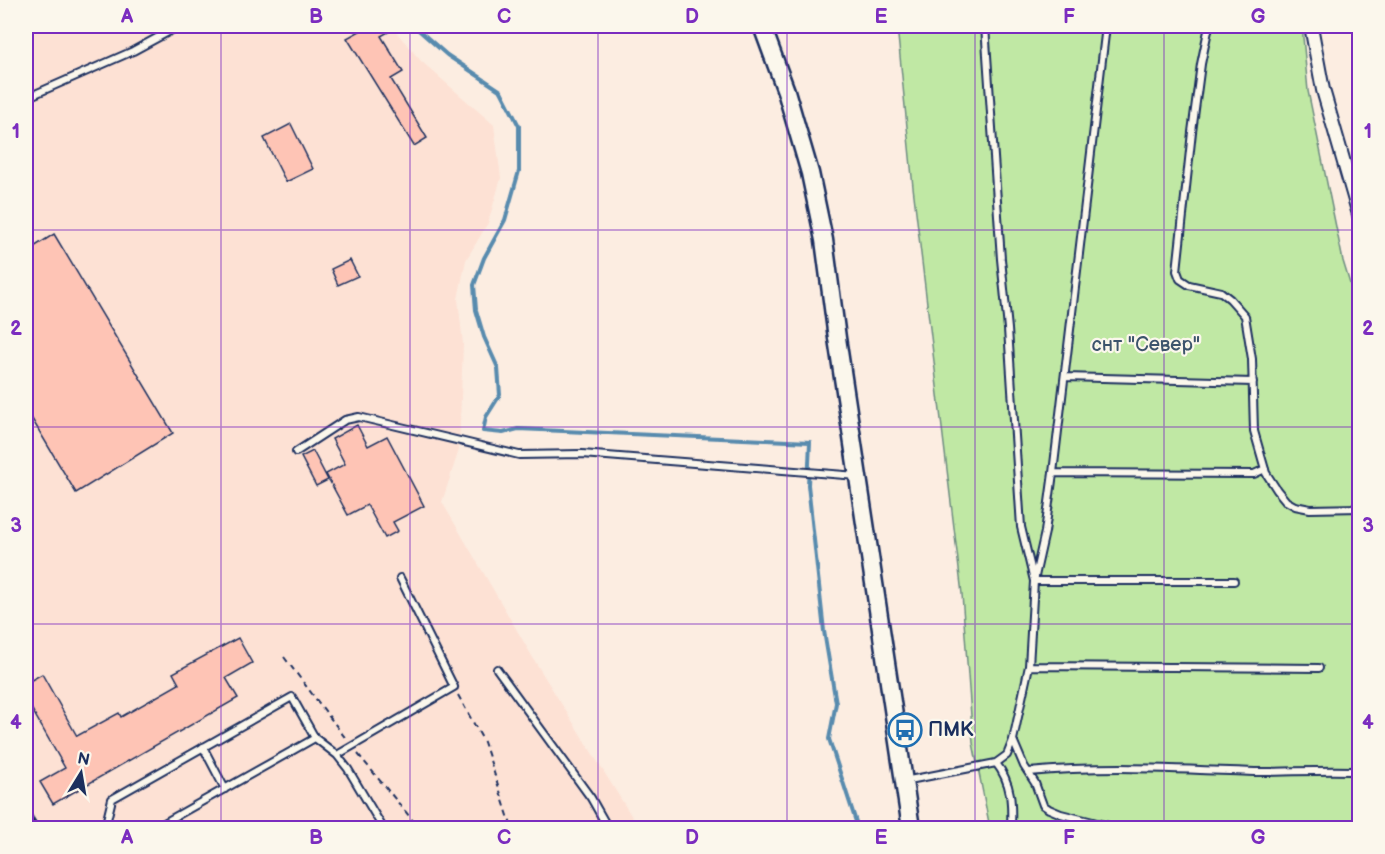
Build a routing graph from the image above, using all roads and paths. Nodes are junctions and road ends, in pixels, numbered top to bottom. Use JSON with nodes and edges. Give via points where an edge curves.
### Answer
{"nodes":[{"id":1,"x":179,"y":26,"type":"edge"},
{"id":2,"x":762,"y":26,"type":"edge"},
{"id":3,"x":985,"y":26,"type":"edge"},
{"id":4,"x":1106,"y":26,"type":"edge"},
{"id":5,"x":1209,"y":26,"type":"edge"},
{"id":6,"x":1311,"y":26,"type":"edge"},
{"id":7,"x":26,"y":98,"type":"edge"},
{"id":8,"x":1359,"y":218,"type":"edge"},
{"id":9,"x":1065,"y":377,"type":"junction"},
{"id":10,"x":1252,"y":382,"type":"junction"},
{"id":11,"x":296,"y":452,"type":"dead end"},
{"id":12,"x":1265,"y":470,"type":"junction"},
{"id":13,"x":1053,"y":473,"type":"junction"},
{"id":14,"x":857,"y":476,"type":"junction"},
{"id":15,"x":1359,"y":508,"type":"edge"},
{"id":16,"x":400,"y":578,"type":"dead end"},
{"id":17,"x":1034,"y":581,"type":"junction"},
{"id":18,"x":1234,"y":581,"type":"dead end"},
{"id":19,"x":1029,"y":666,"type":"junction"},
{"id":20,"x":1319,"y":668,"type":"dead end"},
{"id":21,"x":497,"y":669,"type":"dead end"},
{"id":22,"x":454,"y":687,"type":"junction"},
{"id":23,"x":315,"y":738,"type":"junction"},
{"id":24,"x":1013,"y":740,"type":"junction"},
{"id":25,"x":203,"y":747,"type":"junction"},
{"id":26,"x":337,"y":755,"type":"junction"},
{"id":27,"x":996,"y":763,"type":"junction"},
{"id":28,"x":1351,"y":771,"type":"dead end"},
{"id":29,"x":1029,"y":772,"type":"junction"},
{"id":30,"x":904,"y":781,"type":"junction"},
{"id":31,"x":225,"y":789,"type":"junction"},
{"id":32,"x":105,"y":828,"type":"edge"},
{"id":33,"x":155,"y":828,"type":"edge"},
{"id":34,"x":383,"y":828,"type":"edge"},
{"id":35,"x":512,"y":828,"type":"edge"},
{"id":36,"x":608,"y":828,"type":"edge"},
{"id":37,"x":911,"y":828,"type":"edge"},
{"id":38,"x":1011,"y":828,"type":"edge"},
{"id":39,"x":1117,"y":828,"type":"edge"}],
"edges":[{"from":1,"to":7,"type":"lane","via":[[133,51]]},
{"from":2,"to":14,"type":"street","via":[[810,173],[824,240]]},
{"from":3,"to":17,"type":"lane","via":[[1021,527]]},
{"from":4,"to":9,"type":"lane"},
{"from":5,"to":10,"type":"lane","via":[[1201,64],[1177,271],[1189,285],[1221,292],[1245,316]]},
{"from":6,"to":8,"type":"street","via":[[1323,90]]},
{"from":9,"to":10,"type":"lane"},
{"from":9,"to":13,"type":"lane"},
{"from":10,"to":12,"type":"lane","via":[[1254,431]]},
{"from":11,"to":14,"type":"lane","via":[[345,420],[359,417],[519,455],[582,454]]},
{"from":12,"to":13,"type":"lane","via":[[1254,474]]},
{"from":12,"to":15,"type":"lane","via":[[1286,501],[1295,506]]},
{"from":13,"to":17,"type":"lane"},
{"from":14,"to":30,"type":"street"},
{"from":16,"to":22,"type":"lane"},
{"from":17,"to":18,"type":"lane"},
{"from":17,"to":19,"type":"lane"},
{"from":19,"to":20,"type":"lane"},
{"from":19,"to":24,"type":"lane"},
{"from":21,"to":36,"type":"lane","via":[[591,798]]},
{"from":22,"to":26,"type":"lane"},
{"from":22,"to":35,"type":"path","via":[[484,742]]},
{"from":23,"to":25,"type":"lane","via":[[292,697]]},
{"from":23,"to":26,"type":"lane"},
{"from":23,"to":31,"type":"lane"},
{"from":24,"to":27,"type":"lane","via":[[1007,755]]},
{"from":24,"to":29,"type":"lane"},
{"from":25,"to":31,"type":"lane"},
{"from":25,"to":32,"type":"lane","via":[[112,799]]},
{"from":26,"to":34,"type":"lane"},
{"from":27,"to":30,"type":"lane"},
{"from":27,"to":38,"type":"lane","via":[[1010,789]]},
{"from":28,"to":29,"type":"lane"},
{"from":29,"to":39,"type":"lane","via":[[1043,805],[1049,809]]},
{"from":30,"to":37,"type":"street"},
{"from":31,"to":33,"type":"lane"}]}
